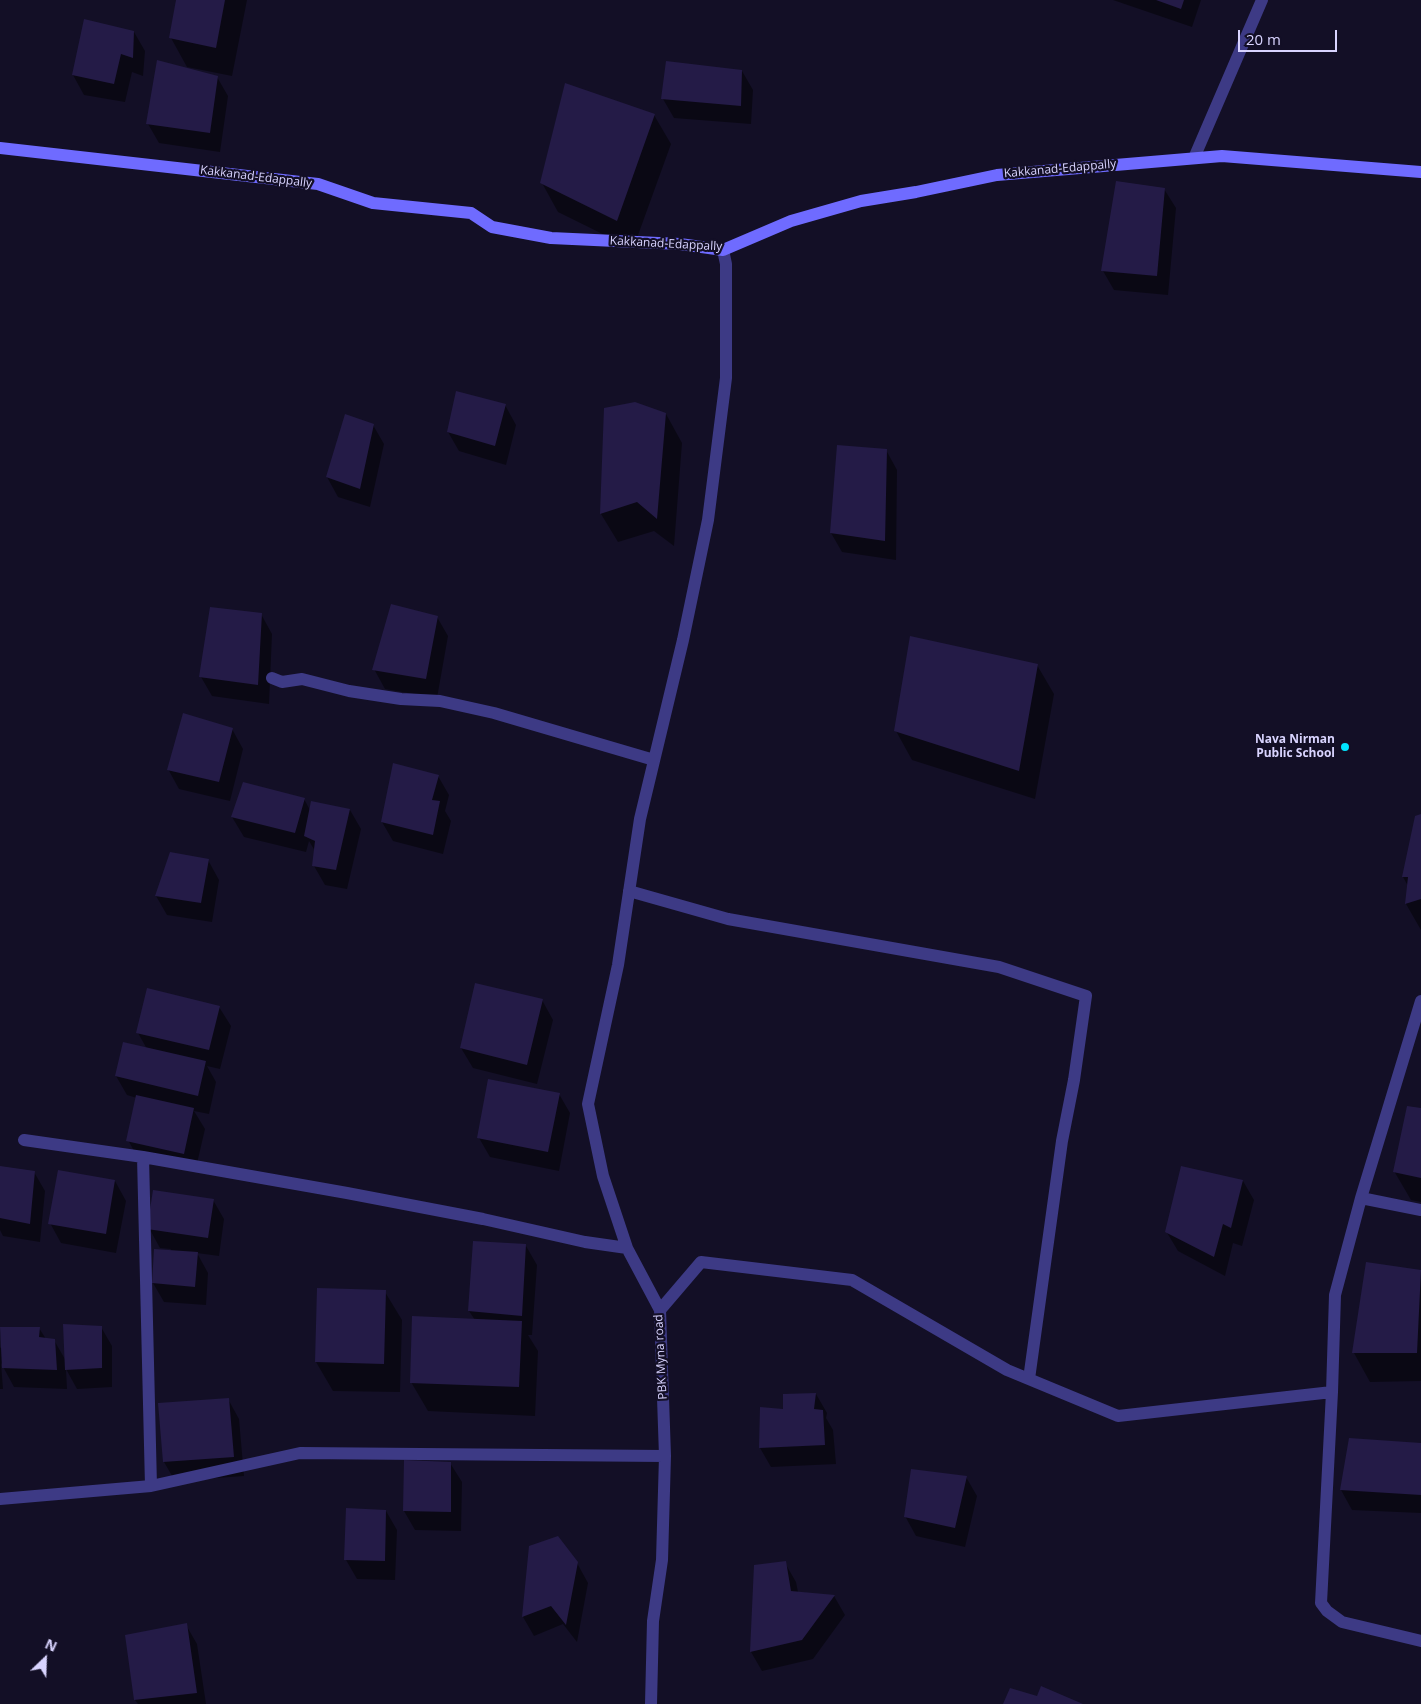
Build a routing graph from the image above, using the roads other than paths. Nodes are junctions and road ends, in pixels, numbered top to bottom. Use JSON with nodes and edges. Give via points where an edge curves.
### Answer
{"nodes":[{"id":1,"x":1262,"y":0,"type":"edge"},
{"id":2,"x":0,"y":148,"type":"edge"},
{"id":3,"x":1194,"y":158,"type":"junction"},
{"id":4,"x":1421,"y":172,"type":"edge"},
{"id":5,"x":723,"y":250,"type":"junction"},
{"id":6,"x":272,"y":678,"type":"dead end"},
{"id":7,"x":654,"y":760,"type":"junction"},
{"id":8,"x":629,"y":891,"type":"junction"},
{"id":9,"x":1421,"y":1001,"type":"edge"},
{"id":10,"x":24,"y":1140,"type":"dead end"},
{"id":11,"x":143,"y":1158,"type":"junction"},
{"id":12,"x":1361,"y":1198,"type":"junction"},
{"id":13,"x":1421,"y":1210,"type":"edge"},
{"id":14,"x":627,"y":1248,"type":"junction"},
{"id":15,"x":660,"y":1310,"type":"junction"},
{"id":16,"x":1029,"y":1379,"type":"junction"},
{"id":17,"x":1332,"y":1392,"type":"junction"},
{"id":18,"x":665,"y":1456,"type":"junction"},
{"id":19,"x":151,"y":1486,"type":"junction"},
{"id":20,"x":0,"y":1499,"type":"edge"},
{"id":21,"x":1421,"y":1641,"type":"edge"},
{"id":22,"x":651,"y":1704,"type":"edge"}],
"edges":[{"from":1,"to":3,"type":"street"},
{"from":2,"to":5,"type":"street","name":"Kakkanad-Edappally","via":[[318,184],[373,203],[471,213],[492,227],[551,238],[680,244]]},
{"from":3,"to":4,"type":"street","name":"Kakkanad-Edappally","via":[[1222,156]]},
{"from":3,"to":5,"type":"street","name":"Kakkanad-Edappally","via":[[997,174],[861,201],[791,221]]},
{"from":5,"to":7,"type":"street","name":"PBK Myna road","via":[[726,264],[726,378],[708,520]]},
{"from":6,"to":7,"type":"street","via":[[282,682],[302,679],[349,691],[485,711]]},
{"from":7,"to":8,"type":"street","name":"PBK Myna road","via":[[640,819]]},
{"from":8,"to":14,"type":"street","name":"PBK Myna road","via":[[618,965],[588,1104],[603,1176]]},
{"from":8,"to":16,"type":"street","via":[[728,919],[999,967],[1086,996]]},
{"from":9,"to":12,"type":"street"},
{"from":10,"to":11,"type":"street"},
{"from":11,"to":14,"type":"street","via":[[347,1193]]},
{"from":11,"to":19,"type":"street"},
{"from":12,"to":13,"type":"street"},
{"from":12,"to":17,"type":"street","via":[[1336,1295]]},
{"from":14,"to":15,"type":"street","name":"PBK Myna road"},
{"from":15,"to":16,"type":"street","via":[[701,1262],[852,1280],[1007,1370]]},
{"from":15,"to":18,"type":"street","name":"PBK Myna road"},
{"from":16,"to":17,"type":"street","via":[[1118,1416]]},
{"from":17,"to":21,"type":"street","via":[[1321,1603],[1342,1622]]},
{"from":18,"to":19,"type":"street","via":[[300,1452]]},
{"from":18,"to":22,"type":"street","name":"PBK Myna road","via":[[662,1560],[653,1621]]},
{"from":19,"to":20,"type":"street"}]}
